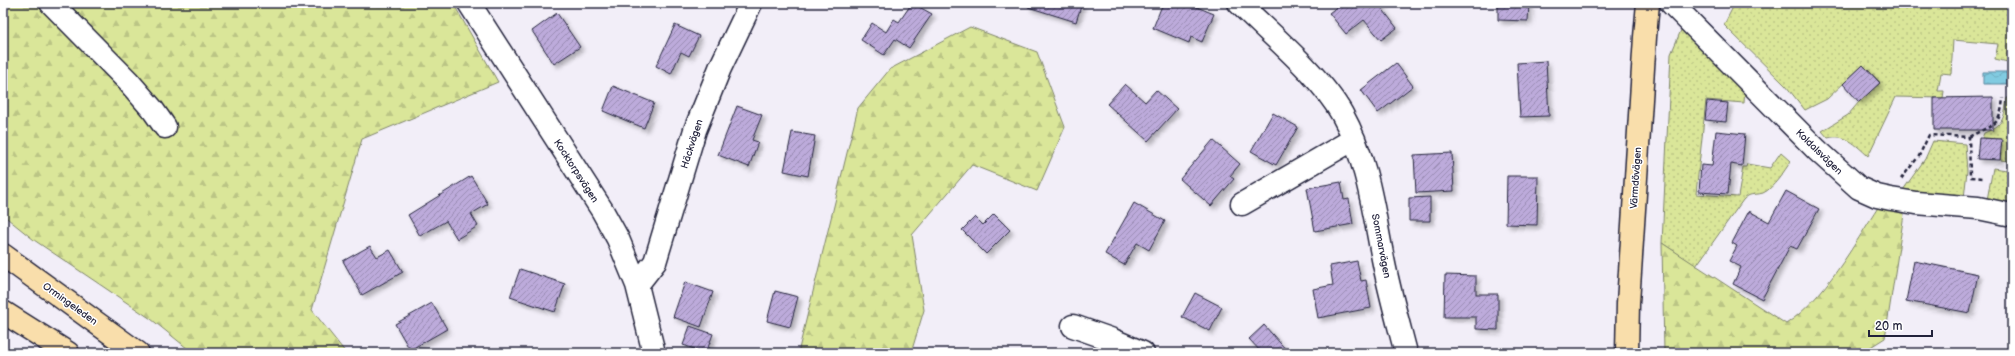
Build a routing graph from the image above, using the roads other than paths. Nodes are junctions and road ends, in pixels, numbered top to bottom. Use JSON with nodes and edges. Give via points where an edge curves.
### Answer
{"nodes":[{"id":1,"x":51,"y":3,"type":"edge"},
{"id":2,"x":469,"y":3,"type":"edge"},
{"id":3,"x":751,"y":3,"type":"edge"},
{"id":4,"x":1239,"y":3,"type":"edge"},
{"id":5,"x":1648,"y":3,"type":"edge"},
{"id":6,"x":1671,"y":3,"type":"edge"},
{"id":7,"x":165,"y":127,"type":"dead end"},
{"id":8,"x":1354,"y":140,"type":"junction"},
{"id":9,"x":1242,"y":204,"type":"dead end"},
{"id":10,"x":2012,"y":215,"type":"edge"},
{"id":11,"x":3,"y":254,"type":"edge"},
{"id":12,"x":636,"y":285,"type":"junction"},
{"id":13,"x":3,"y":312,"type":"edge"},
{"id":14,"x":1073,"y":326,"type":"dead end"},
{"id":15,"x":68,"y":353,"type":"edge"},
{"id":16,"x":138,"y":353,"type":"edge"},
{"id":17,"x":654,"y":353,"type":"edge"},
{"id":18,"x":1143,"y":353,"type":"edge"},
{"id":19,"x":1406,"y":353,"type":"edge"},
{"id":20,"x":1627,"y":353,"type":"edge"}],
"edges":[{"from":1,"to":7,"type":"street","via":[[128,80]]},
{"from":2,"to":12,"type":"street","name":"Kocktorpsvägen","via":[[602,210],[618,239]]},
{"from":3,"to":12,"type":"street","name":"Häckvägen","via":[[720,68],[695,130],[655,262]]},
{"from":4,"to":8,"type":"street","name":"Sommarvägen","via":[[1319,82],[1341,112]]},
{"from":5,"to":20,"type":"main road","name":"Värmdövägen"},
{"from":6,"to":10,"type":"street","name":"Koldalsvägen","via":[[1817,150],[1859,188],[1891,199],[1964,206]]},
{"from":8,"to":9,"type":"street"},
{"from":8,"to":19,"type":"street","name":"Sommarvägen","via":[[1371,189],[1383,260]]},
{"from":11,"to":16,"type":"main road","name":"Ormingeleden"},
{"from":12,"to":17,"type":"street","name":"Kocktorpsvägen"},
{"from":13,"to":15,"type":"main road"},
{"from":14,"to":18,"type":"street"}]}
